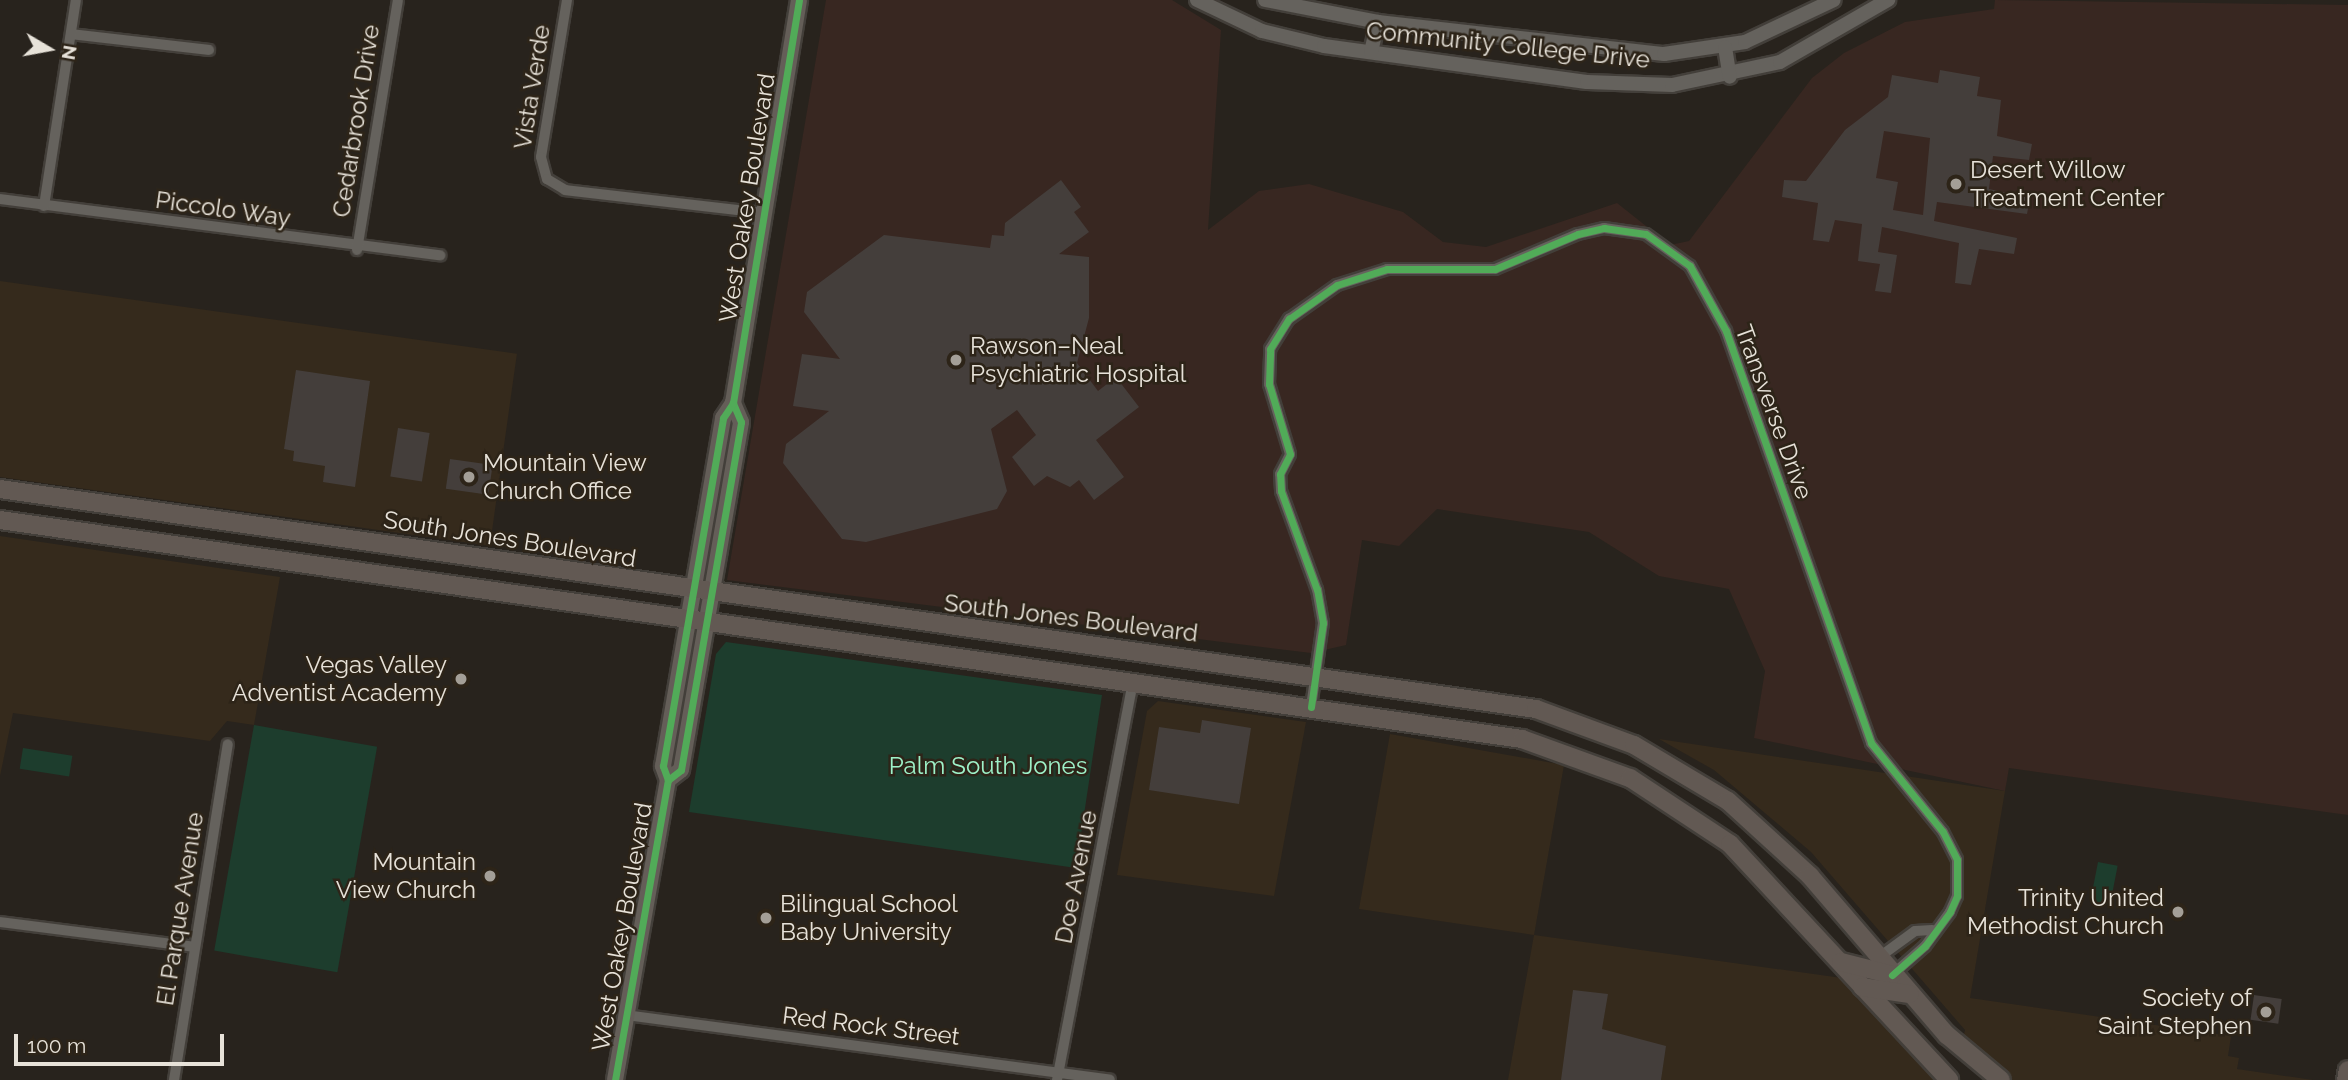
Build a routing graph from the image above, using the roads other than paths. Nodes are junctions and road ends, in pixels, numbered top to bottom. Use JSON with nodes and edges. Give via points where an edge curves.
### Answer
{"nodes":[{"id":1,"x":76,"y":0,"type":"edge"},
{"id":2,"x":398,"y":0,"type":"edge"},
{"id":3,"x":567,"y":0,"type":"edge"},
{"id":4,"x":799,"y":0,"type":"edge"},
{"id":5,"x":1197,"y":0,"type":"edge"},
{"id":6,"x":1265,"y":0,"type":"edge"},
{"id":7,"x":1834,"y":0,"type":"edge"},
{"id":8,"x":1888,"y":0,"type":"edge"},
{"id":9,"x":1378,"y":22,"type":"junction"},
{"id":10,"x":71,"y":34,"type":"junction"},
{"id":11,"x":1725,"y":47,"type":"junction"},
{"id":12,"x":209,"y":50,"type":"dead end"},
{"id":13,"x":1371,"y":52,"type":"junction"},
{"id":14,"x":1730,"y":78,"type":"junction"},
{"id":15,"x":0,"y":199,"type":"edge"},
{"id":16,"x":44,"y":206,"type":"junction"},
{"id":17,"x":765,"y":213,"type":"junction"},
{"id":18,"x":356,"y":250,"type":"junction"},
{"id":19,"x":440,"y":255,"type":"dead end"},
{"id":20,"x":733,"y":403,"type":"junction"},
{"id":21,"x":0,"y":489,"type":"edge"},
{"id":22,"x":0,"y":520,"type":"edge"},
{"id":23,"x":268,"y":527,"type":"junction"},
{"id":24,"x":260,"y":556,"type":"junction"},
{"id":25,"x":693,"y":592,"type":"junction"},
{"id":26,"x":711,"y":595,"type":"junction"},
{"id":27,"x":689,"y":619,"type":"junction"},
{"id":28,"x":707,"y":621,"type":"junction"},
{"id":29,"x":1316,"y":676,"type":"junction"},
{"id":30,"x":1133,"y":681,"type":"junction"},
{"id":31,"x":1311,"y":706,"type":"junction"},
{"id":32,"x":1589,"y":726,"type":"junction"},
{"id":33,"x":228,"y":744,"type":"dead end"},
{"id":34,"x":1576,"y":756,"type":"junction"},
{"id":35,"x":668,"y":780,"type":"junction"},
{"id":36,"x":0,"y":922,"type":"edge"},
{"id":37,"x":1933,"y":930,"type":"junction"},
{"id":38,"x":194,"y":947,"type":"junction"},
{"id":39,"x":1878,"y":958,"type":"junction"},
{"id":40,"x":1841,"y":962,"type":"junction"},
{"id":41,"x":1892,"y":975,"type":"junction"},
{"id":42,"x":1862,"y":987,"type":"junction"},
{"id":43,"x":1909,"y":994,"type":"junction"},
{"id":44,"x":626,"y":1015,"type":"junction"},
{"id":45,"x":2348,"y":1070,"type":"edge"},
{"id":46,"x":1057,"y":1076,"type":"edge"},
{"id":47,"x":174,"y":1080,"type":"edge"},
{"id":48,"x":615,"y":1080,"type":"edge"},
{"id":49,"x":1110,"y":1080,"type":"edge"},
{"id":50,"x":1950,"y":1080,"type":"edge"},
{"id":51,"x":2001,"y":1080,"type":"edge"},
{"id":52,"x":2346,"y":1080,"type":"edge"}],
"edges":[{"from":1,"to":10,"type":"street"},
{"from":2,"to":18,"type":"street","name":"Cedarbrook Drive"},
{"from":3,"to":17,"type":"street","name":"Vista Verde","via":[[541,157],[547,178],[565,190]]},
{"from":4,"to":17,"type":"main road","name":"West Oakey Boulevard"},
{"from":5,"to":13,"type":"street","name":"Community College Drive","via":[[1262,31]]},
{"from":6,"to":9,"type":"street","name":"Community College Drive"},
{"from":7,"to":11,"type":"street","name":"Community College Drive"},
{"from":8,"to":14,"type":"street","name":"Community College Drive","via":[[1780,62]]},
{"from":9,"to":11,"type":"street","name":"Community College Drive","via":[[1664,54]]},
{"from":9,"to":13,"type":"street"},
{"from":10,"to":12,"type":"street"},
{"from":10,"to":16,"type":"street"},
{"from":11,"to":14,"type":"street"},
{"from":13,"to":14,"type":"street","name":"Community College Drive","via":[[1587,82],[1672,85]]},
{"from":15,"to":16,"type":"street","name":"Piccolo Way"},
{"from":16,"to":18,"type":"street","name":"Piccolo Way"},
{"from":17,"to":20,"type":"main road","name":"West Oakey Boulevard"},
{"from":18,"to":19,"type":"street","name":"Piccolo Way"},
{"from":20,"to":25,"type":"main road","name":"West Oakey Boulevard","via":[[723,418]]},
{"from":20,"to":26,"type":"main road","name":"West Oakey Boulevard","via":[[741,422]]},
{"from":21,"to":23,"type":"main road","name":"South Jones Boulevard"},
{"from":22,"to":24,"type":"main road"},
{"from":23,"to":24,"type":"main road"},
{"from":23,"to":25,"type":"main road","name":"South Jones Boulevard"},
{"from":24,"to":27,"type":"main road"},
{"from":25,"to":26,"type":"main road","name":"South Jones Boulevard"},
{"from":25,"to":27,"type":"main road","name":"West Oakey Boulevard"},
{"from":26,"to":28,"type":"main road","name":"West Oakey Boulevard"},
{"from":26,"to":29,"type":"main road","name":"South Jones Boulevard"},
{"from":27,"to":28,"type":"main road"},
{"from":27,"to":35,"type":"main road","name":"West Oakey Boulevard","via":[[663,766]]},
{"from":28,"to":30,"type":"main road"},
{"from":28,"to":35,"type":"main road","name":"West Oakey Boulevard","via":[[681,770]]},
{"from":29,"to":31,"type":"street","name":"Transverse Drive"},
{"from":29,"to":32,"type":"main road","name":"South Jones Boulevard","via":[[1509,704]]},
{"from":29,"to":37,"type":"street","name":"Transverse Drive","via":[[1321,612],[1281,491],[1280,474],[1290,454],[1269,384],[1270,349],[1289,319],[1337,285],[1387,269],[1495,269],[1578,234],[1604,228],[1646,234],[1690,266],[1726,331],[1871,743],[1952,846],[1957,896]]},
{"from":30,"to":31,"type":"main road"},
{"from":30,"to":46,"type":"street","name":"Doe Avenue"},
{"from":31,"to":34,"type":"main road","via":[[1505,735]]},
{"from":32,"to":34,"type":"main road"},
{"from":32,"to":39,"type":"main road","name":"South Jones Boulevard","via":[[1660,758],[1728,801],[1810,876]]},
{"from":33,"to":38,"type":"street","name":"El Parque Avenue"},
{"from":34,"to":40,"type":"main road","via":[[1655,792],[1730,844]]},
{"from":35,"to":44,"type":"main road","name":"West Oakey Boulevard"},
{"from":36,"to":38,"type":"street"},
{"from":37,"to":39,"type":"street","via":[[1915,931]]},
{"from":37,"to":41,"type":"street","name":"Transverse Drive","via":[[1926,946]]},
{"from":38,"to":47,"type":"street","name":"El Parque Avenue"},
{"from":39,"to":41,"type":"main road","name":"South Jones Boulevard"},
{"from":40,"to":41,"type":"main road"},
{"from":40,"to":42,"type":"main road"},
{"from":41,"to":43,"type":"main road","name":"South Jones Boulevard"},
{"from":42,"to":43,"type":"main road"},
{"from":42,"to":50,"type":"main road"},
{"from":43,"to":51,"type":"main road","name":"South Jones Boulevard"},
{"from":44,"to":46,"type":"street","name":"Red Rock Street"},
{"from":44,"to":48,"type":"main road","name":"West Oakey Boulevard"},
{"from":45,"to":52,"type":"main road"},
{"from":46,"to":49,"type":"street","name":"Red Rock Street"}]}
